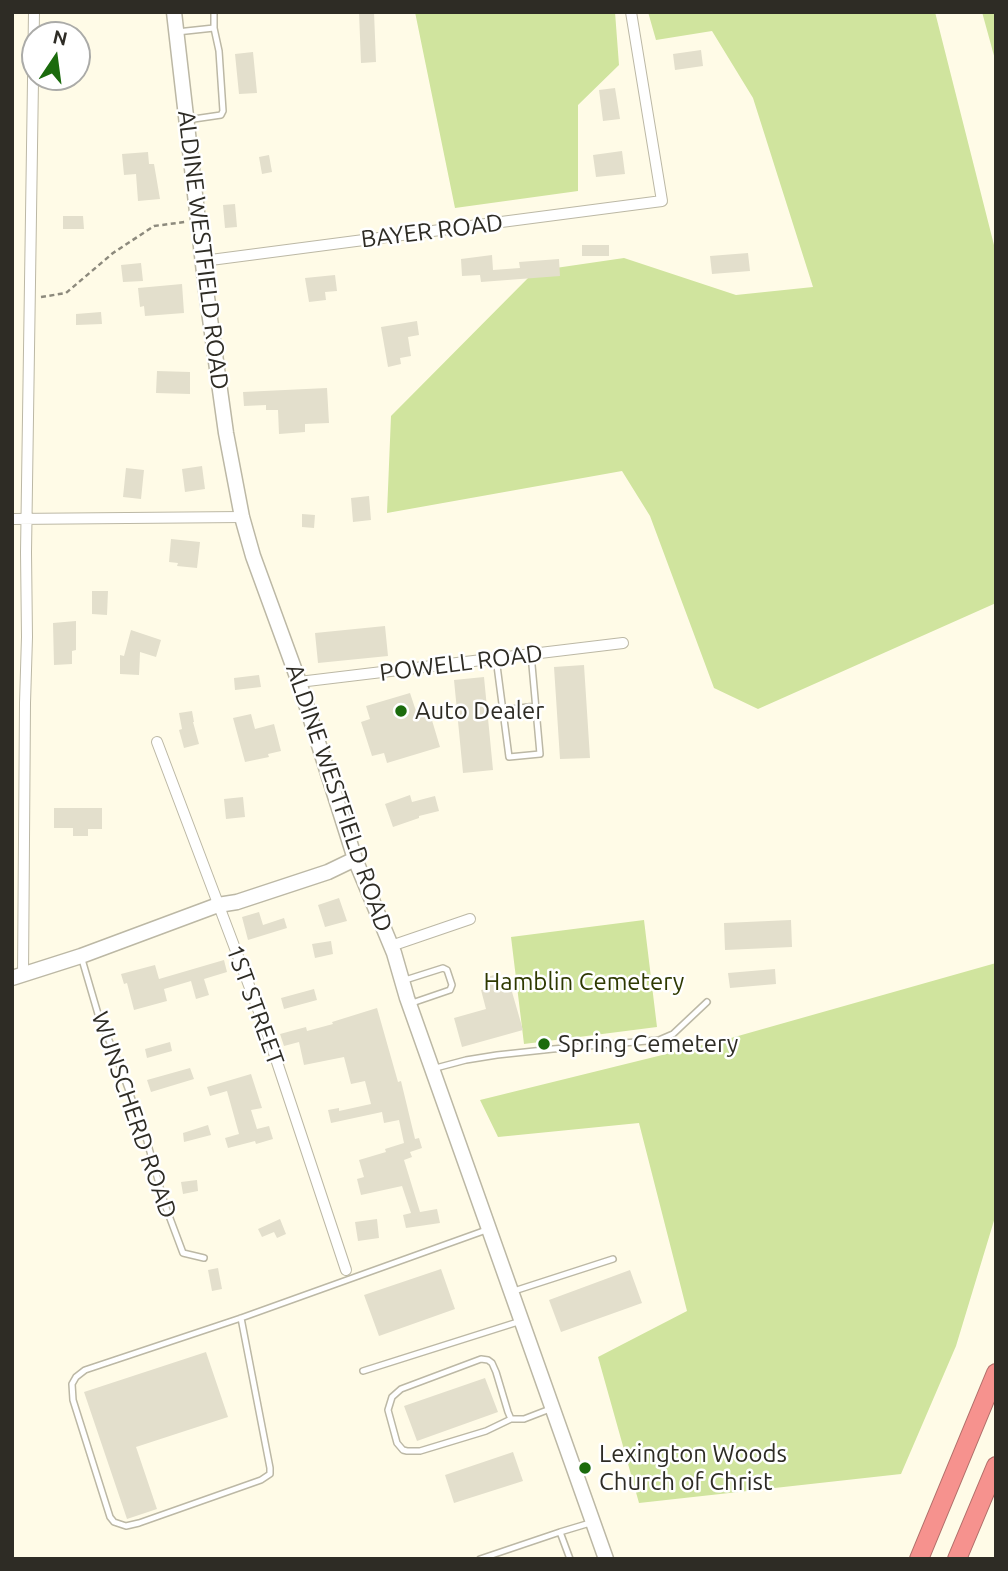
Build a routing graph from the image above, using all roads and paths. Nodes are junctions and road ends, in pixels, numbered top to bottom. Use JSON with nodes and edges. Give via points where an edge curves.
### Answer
{"nodes":[{"id":1,"x":34,"y":12,"type":"edge"},
{"id":2,"x":174,"y":12,"type":"edge"},
{"id":3,"x":214,"y":12,"type":"edge"},
{"id":4,"x":631,"y":12,"type":"edge"},
{"id":5,"x":214,"y":28,"type":"junction"},
{"id":6,"x":176,"y":32,"type":"junction"},
{"id":7,"x":187,"y":120,"type":"junction"},
{"id":8,"x":198,"y":221,"type":"junction"},
{"id":9,"x":203,"y":261,"type":"junction"},
{"id":10,"x":30,"y":299,"type":"junction"},
{"id":11,"x":242,"y":517,"type":"junction"},
{"id":12,"x":12,"y":519,"type":"edge"},
{"id":13,"x":27,"y":519,"type":"junction"},
{"id":14,"x":623,"y":643,"type":"dead end"},
{"id":15,"x":531,"y":654,"type":"junction"},
{"id":16,"x":496,"y":659,"type":"junction"},
{"id":17,"x":299,"y":682,"type":"junction"},
{"id":18,"x":536,"y":706,"type":"junction"},
{"id":19,"x":503,"y":710,"type":"junction"},
{"id":20,"x":158,"y":743,"type":"dead end"},
{"id":21,"x":355,"y":859,"type":"junction"},
{"id":22,"x":218,"y":905,"type":"junction"},
{"id":23,"x":470,"y":919,"type":"dead end"},
{"id":24,"x":391,"y":946,"type":"junction"},
{"id":25,"x":81,"y":956,"type":"junction"},
{"id":26,"x":18,"y":976,"type":"edge"},
{"id":27,"x":402,"y":981,"type":"junction"},
{"id":28,"x":707,"y":1002,"type":"dead end"},
{"id":29,"x":409,"y":1003,"type":"junction"},
{"id":30,"x":432,"y":1069,"type":"junction"},
{"id":31,"x":489,"y":1229,"type":"junction"},
{"id":32,"x":204,"y":1258,"type":"dead end"},
{"id":33,"x":613,"y":1259,"type":"dead end"},
{"id":34,"x":346,"y":1270,"type":"dead end"},
{"id":35,"x":511,"y":1293,"type":"junction"},
{"id":36,"x":241,"y":1318,"type":"junction"},
{"id":37,"x":522,"y":1321,"type":"junction"},
{"id":38,"x":363,"y":1371,"type":"dead end"},
{"id":39,"x":994,"y":1378,"type":"edge"},
{"id":40,"x":553,"y":1408,"type":"junction"},
{"id":41,"x":511,"y":1419,"type":"junction"},
{"id":42,"x":996,"y":1466,"type":"edge"},
{"id":43,"x":593,"y":1522,"type":"junction"},
{"id":44,"x":560,"y":1532,"type":"junction"},
{"id":45,"x":480,"y":1559,"type":"edge"},
{"id":46,"x":570,"y":1559,"type":"edge"},
{"id":47,"x":606,"y":1559,"type":"edge"},
{"id":48,"x":919,"y":1559,"type":"edge"},
{"id":49,"x":957,"y":1559,"type":"edge"}],
"edges":[{"from":1,"to":10,"type":"street"},
{"from":2,"to":6,"type":"main road","name":"ALDINE WESTFIELD ROAD"},
{"from":3,"to":5,"type":"lane"},
{"from":4,"to":9,"type":"street","name":"BAYER ROAD","via":[[662,201]]},
{"from":5,"to":6,"type":"lane"},
{"from":5,"to":7,"type":"lane","via":[[223,111]]},
{"from":6,"to":7,"type":"main road","name":"ALDINE WESTFIELD ROAD"},
{"from":7,"to":8,"type":"main road","name":"ALDINE WESTFIELD ROAD"},
{"from":8,"to":9,"type":"main road","name":"ALDINE WESTFIELD ROAD"},
{"from":8,"to":10,"type":"path","via":[[154,226],[66,293]]},
{"from":9,"to":11,"type":"main road","name":"ALDINE WESTFIELD ROAD"},
{"from":10,"to":13,"type":"street"},
{"from":11,"to":13,"type":"street"},
{"from":11,"to":17,"type":"main road","name":"ALDINE WESTFIELD ROAD"},
{"from":12,"to":13,"type":"street"},
{"from":13,"to":26,"type":"street"},
{"from":14,"to":15,"type":"street","name":"POWELL ROAD"},
{"from":15,"to":16,"type":"street","name":"POWELL ROAD"},
{"from":15,"to":18,"type":"lane"},
{"from":16,"to":17,"type":"street","name":"POWELL ROAD"},
{"from":16,"to":19,"type":"lane"},
{"from":17,"to":21,"type":"main road","name":"ALDINE WESTFIELD ROAD"},
{"from":18,"to":19,"type":"lane"},
{"from":18,"to":19,"type":"lane","via":[[540,754],[509,757]]},
{"from":20,"to":22,"type":"street","name":"1ST STREET"},
{"from":21,"to":22,"type":"main road","via":[[234,894]]},
{"from":21,"to":24,"type":"main road","name":"ALDINE WESTFIELD ROAD"},
{"from":22,"to":25,"type":"main road"},
{"from":22,"to":34,"type":"street","name":"1ST STREET","via":[[270,1041]]},
{"from":23,"to":24,"type":"street"},
{"from":24,"to":27,"type":"main road","name":"ALDINE WESTFIELD ROAD"},
{"from":25,"to":26,"type":"main road"},
{"from":25,"to":32,"type":"lane","name":"WUNSCHERD ROAD","via":[[183,1253]]},
{"from":27,"to":29,"type":"main road","name":"ALDINE WESTFIELD ROAD"},
{"from":27,"to":29,"type":"lane","via":[[443,968],[452,985],[450,990]]},
{"from":28,"to":30,"type":"lane","via":[[673,1034],[659,1040],[496,1055]]},
{"from":29,"to":30,"type":"main road","name":"ALDINE WESTFIELD ROAD"},
{"from":30,"to":31,"type":"main road","name":"ALDINE WESTFIELD ROAD"},
{"from":31,"to":35,"type":"main road","name":"ALDINE WESTFIELD ROAD"},
{"from":31,"to":36,"type":"lane"},
{"from":33,"to":35,"type":"lane"},
{"from":35,"to":37,"type":"main road","name":"ALDINE WESTFIELD ROAD"},
{"from":36,"to":36,"type":"lane","via":[[270,1474],[139,1523],[126,1526],[114,1522],[73,1400],[76,1377],[85,1370]]},
{"from":37,"to":38,"type":"lane"},
{"from":37,"to":40,"type":"main road","name":"ALDINE WESTFIELD ROAD"},
{"from":39,"to":48,"type":"highway"},
{"from":40,"to":41,"type":"lane"},
{"from":40,"to":43,"type":"main road","name":"ALDINE WESTFIELD ROAD"},
{"from":41,"to":41,"type":"lane","via":[[492,1363],[481,1359],[401,1389],[388,1410],[397,1443],[413,1452]]},
{"from":42,"to":49,"type":"highway"},
{"from":43,"to":44,"type":"lane"},
{"from":43,"to":47,"type":"main road","name":"ALDINE WESTFIELD ROAD"},
{"from":44,"to":45,"type":"lane"},
{"from":44,"to":46,"type":"lane"}]}
